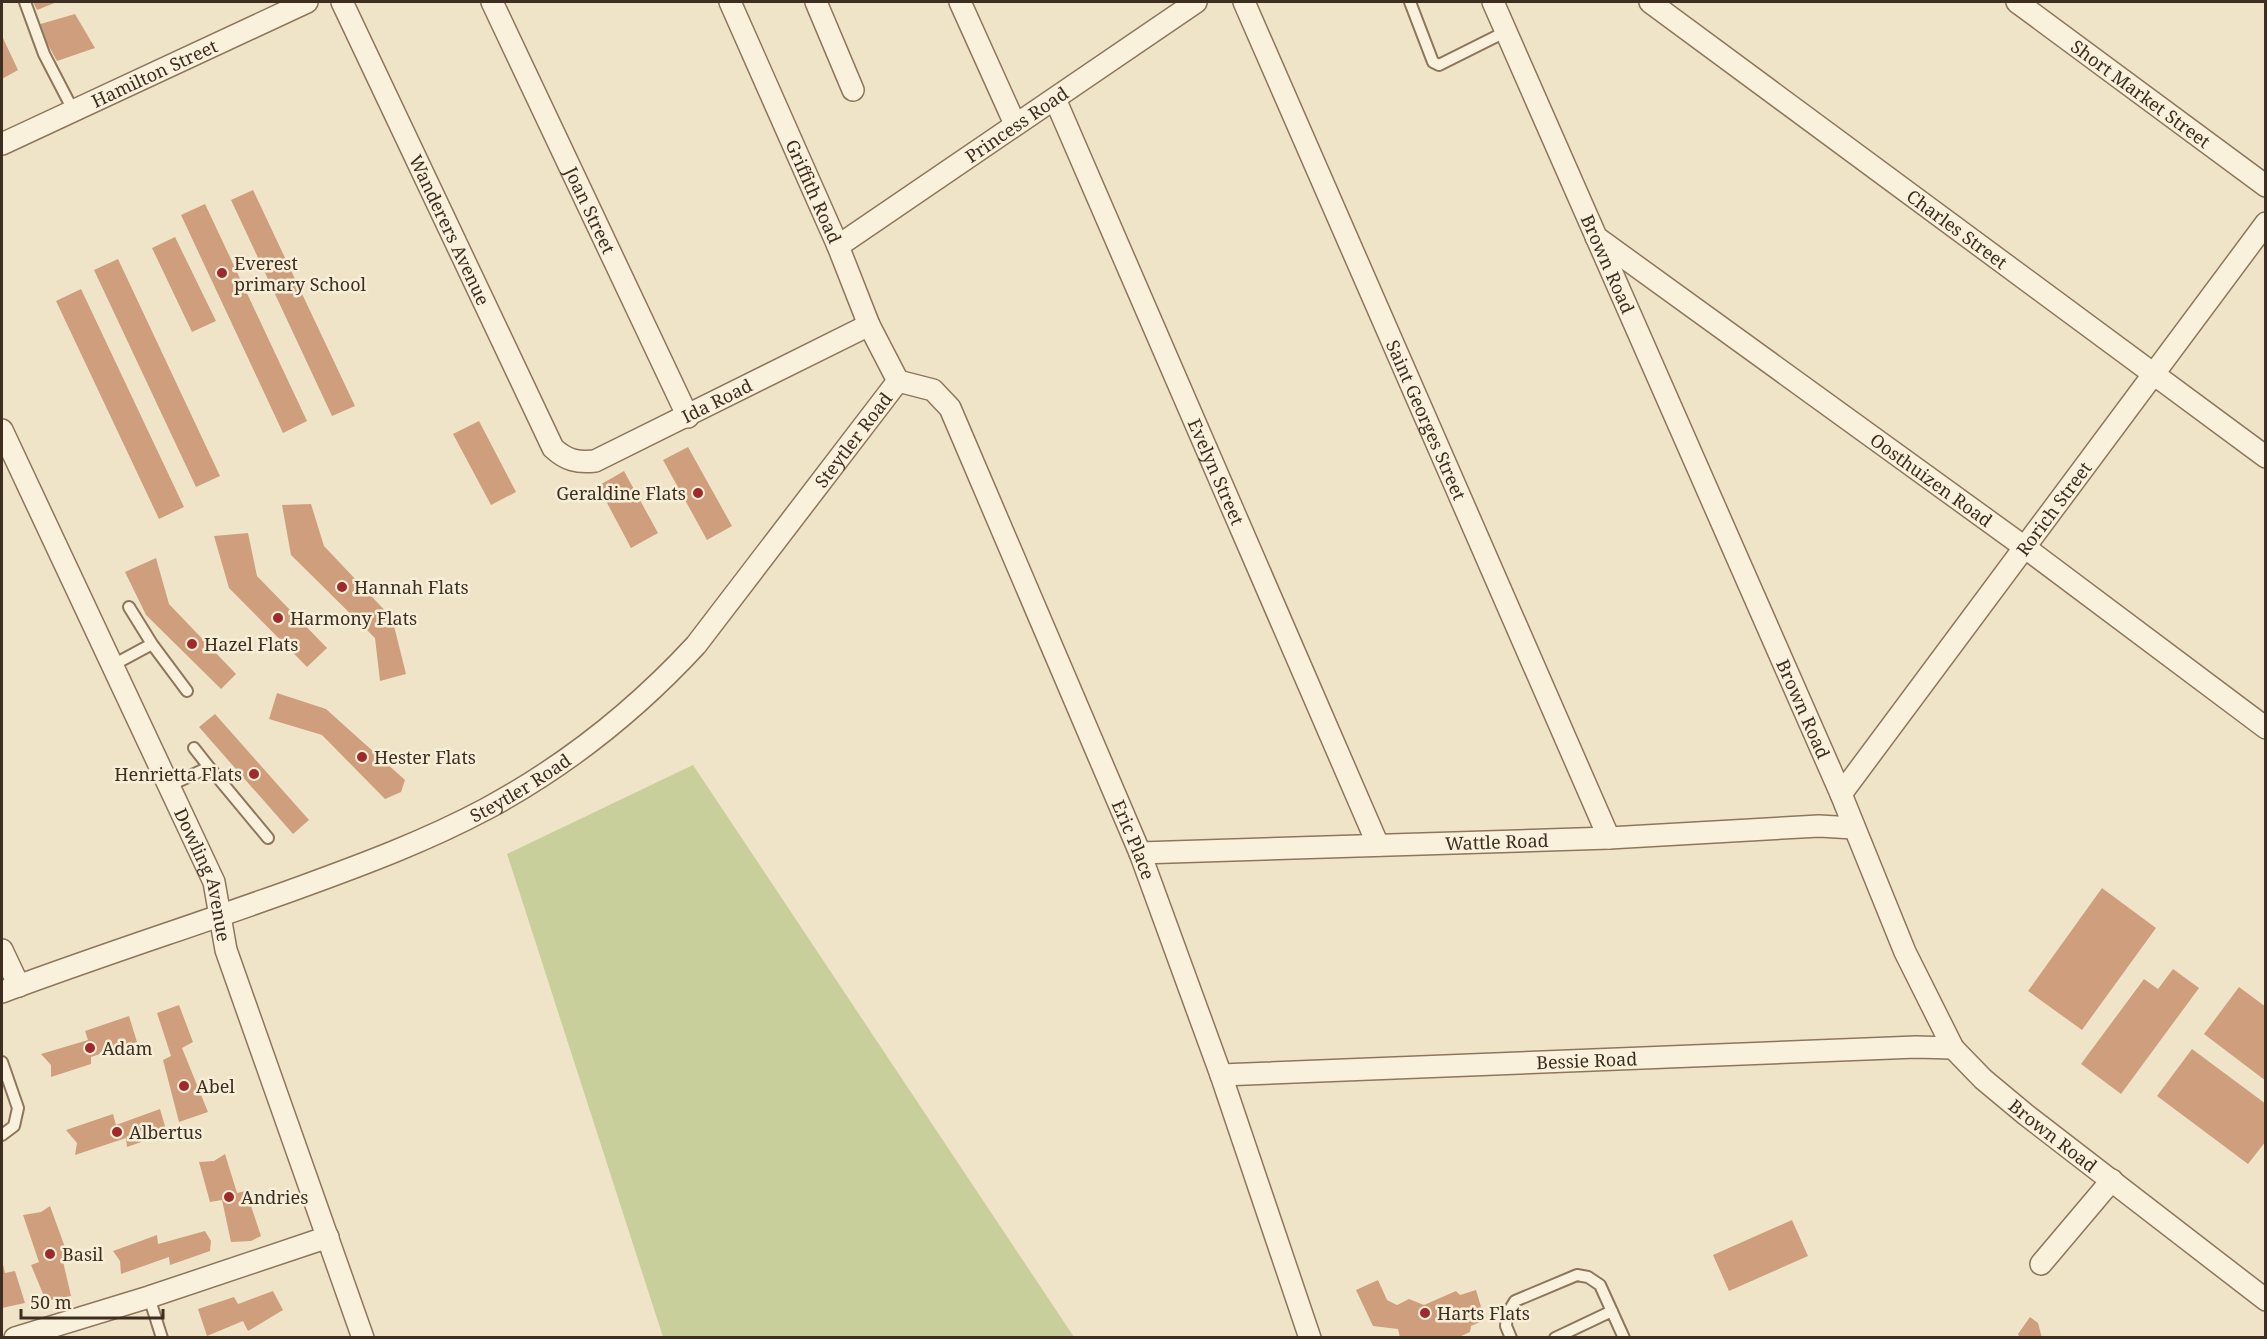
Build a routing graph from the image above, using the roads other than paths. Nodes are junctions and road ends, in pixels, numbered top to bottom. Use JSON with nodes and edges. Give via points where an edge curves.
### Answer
{"nodes":[{"id":1,"x":25,"y":2,"type":"edge"},
{"id":2,"x":307,"y":2,"type":"edge"},
{"id":3,"x":342,"y":2,"type":"edge"},
{"id":4,"x":492,"y":2,"type":"edge"},
{"id":5,"x":730,"y":2,"type":"edge"},
{"id":6,"x":816,"y":2,"type":"edge"},
{"id":7,"x":960,"y":2,"type":"edge"},
{"id":8,"x":1196,"y":2,"type":"edge"},
{"id":9,"x":1244,"y":2,"type":"edge"},
{"id":10,"x":1410,"y":2,"type":"edge"},
{"id":11,"x":1493,"y":2,"type":"edge"},
{"id":12,"x":1650,"y":2,"type":"edge"},
{"id":13,"x":2017,"y":2,"type":"edge"},
{"id":14,"x":1505,"y":32,"type":"junction"},
{"id":15,"x":853,"y":90,"type":"dead end"},
{"id":16,"x":1055,"y":99,"type":"junction"},
{"id":17,"x":73,"y":110,"type":"junction"},
{"id":18,"x":1016,"y":124,"type":"junction"},
{"id":19,"x":2,"y":144,"type":"edge"},
{"id":20,"x":2265,"y":186,"type":"edge"},
{"id":21,"x":2265,"y":223,"type":"edge"},
{"id":22,"x":1594,"y":236,"type":"junction"},
{"id":23,"x":838,"y":246,"type":"junction"},
{"id":24,"x":869,"y":325,"type":"junction"},
{"id":25,"x":2153,"y":373,"type":"junction"},
{"id":26,"x":898,"y":381,"type":"junction"},
{"id":27,"x":688,"y":417,"type":"junction"},
{"id":28,"x":2,"y":430,"type":"edge"},
{"id":29,"x":562,"y":456,"type":"joint"},
{"id":30,"x":2265,"y":457,"type":"edge"},
{"id":31,"x":2023,"y":546,"type":"junction"},
{"id":32,"x":129,"y":607,"type":"dead end"},
{"id":33,"x":152,"y":644,"type":"junction"},
{"id":34,"x":113,"y":665,"type":"junction"},
{"id":35,"x":187,"y":691,"type":"dead end"},
{"id":36,"x":2265,"y":728,"type":"edge"},
{"id":37,"x":194,"y":747,"type":"dead end"},
{"id":38,"x":208,"y":767,"type":"junction"},
{"id":39,"x":171,"y":785,"type":"junction"},
{"id":40,"x":1841,"y":794,"type":"junction"},
{"id":41,"x":1854,"y":828,"type":"junction"},
{"id":42,"x":268,"y":838,"type":"dead end"},
{"id":43,"x":1609,"y":838,"type":"junction"},
{"id":44,"x":1378,"y":845,"type":"junction"},
{"id":45,"x":1140,"y":854,"type":"junction"},
{"id":46,"x":220,"y":916,"type":"junction"},
{"id":47,"x":2,"y":950,"type":"edge"},
{"id":48,"x":10,"y":989,"type":"edge"},
{"id":49,"x":1953,"y":1048,"type":"junction"},
{"id":50,"x":2,"y":1062,"type":"edge"},
{"id":51,"x":1221,"y":1076,"type":"junction"},
{"id":52,"x":2,"y":1135,"type":"edge"},
{"id":53,"x":2112,"y":1180,"type":"junction"},
{"id":54,"x":328,"y":1237,"type":"junction"},
{"id":55,"x":2041,"y":1264,"type":"dead end"},
{"id":56,"x":149,"y":1297,"type":"junction"},
{"id":57,"x":2265,"y":1300,"type":"edge"},
{"id":58,"x":1612,"y":1311,"type":"junction"},
{"id":59,"x":15,"y":1338,"type":"edge"},
{"id":60,"x":162,"y":1338,"type":"edge"},
{"id":61,"x":363,"y":1338,"type":"edge"},
{"id":62,"x":1310,"y":1338,"type":"edge"},
{"id":63,"x":1511,"y":1338,"type":"edge"},
{"id":64,"x":1555,"y":1338,"type":"edge"},
{"id":65,"x":1624,"y":1338,"type":"edge"}],
"edges":[{"from":1,"to":17,"type":"lane","via":[[44,54]]},
{"from":2,"to":17,"type":"street","name":"Hamilton Street"},
{"from":3,"to":29,"type":"street","name":"Wanderers Avenue","via":[[554,448]]},
{"from":4,"to":27,"type":"street","name":"Joan Street"},
{"from":5,"to":23,"type":"street","name":"Griffith Road"},
{"from":6,"to":15,"type":"street"},
{"from":7,"to":18,"type":"street"},
{"from":8,"to":16,"type":"street","name":"Princess Road"},
{"from":9,"to":43,"type":"street","name":"Saint Georges Street"},
{"from":10,"to":14,"type":"lane","via":[[1433,62],[1439,65]]},
{"from":11,"to":14,"type":"street","name":"Brown Road"},
{"from":12,"to":25,"type":"street","name":"Charles Street"},
{"from":13,"to":20,"type":"street","name":"Short Market Street"},
{"from":14,"to":22,"type":"street","name":"Brown Road"},
{"from":16,"to":18,"type":"street","name":"Princess Road"},
{"from":16,"to":44,"type":"street","name":"Evelyn Street"},
{"from":17,"to":19,"type":"street","name":"Hamilton Street"},
{"from":18,"to":23,"type":"street","name":"Princess Road"},
{"from":21,"to":25,"type":"street","name":"Rorich Street"},
{"from":22,"to":31,"type":"street","name":"Oosthuizen Road"},
{"from":22,"to":40,"type":"street","name":"Brown Road"},
{"from":23,"to":24,"type":"street","name":"Griffith Road"},
{"from":24,"to":26,"type":"street","name":"Griffith Road"},
{"from":24,"to":27,"type":"street","name":"Ida Road"},
{"from":25,"to":30,"type":"street","name":"Charles Street"},
{"from":25,"to":31,"type":"street","name":"Rorich Street"},
{"from":26,"to":45,"type":"street","name":"Eric Place","via":[[933,390],[950,408]]},
{"from":26,"to":46,"type":"street","name":"Steytler Road","via":[[696,645],[625,715],[496,803],[435,835]]},
{"from":27,"to":29,"type":"street","name":"Ida Road","via":[[595,461]]},
{"from":28,"to":34,"type":"street","name":"Dowling Avenue"},
{"from":31,"to":36,"type":"street","name":"Oosthuizen Road"},
{"from":31,"to":40,"type":"street","name":"Rorich Street"},
{"from":32,"to":33,"type":"lane"},
{"from":33,"to":34,"type":"lane"},
{"from":33,"to":35,"type":"lane"},
{"from":34,"to":39,"type":"street","name":"Dowling Avenue"},
{"from":37,"to":38,"type":"lane"},
{"from":38,"to":39,"type":"lane"},
{"from":38,"to":42,"type":"lane"},
{"from":39,"to":46,"type":"street","name":"Dowling Avenue","via":[[214,882]]},
{"from":40,"to":41,"type":"street","name":"Brown Road"},
{"from":41,"to":43,"type":"street","name":"Wattle Road","via":[[1819,826]]},
{"from":41,"to":49,"type":"street","name":"Brown Road","via":[[1905,952]]},
{"from":43,"to":44,"type":"street","name":"Wattle Road"},
{"from":44,"to":45,"type":"street","name":"Wattle Road"},
{"from":45,"to":51,"type":"street","name":"Eric Place"},
{"from":46,"to":48,"type":"street","name":"Steytler Road"},
{"from":46,"to":54,"type":"street","name":"Dowling Avenue","via":[[229,957]]},
{"from":47,"to":48,"type":"street"},
{"from":49,"to":51,"type":"street","name":"Bessie Road"},
{"from":49,"to":53,"type":"street","name":"Brown Road","via":[[1983,1079]]},
{"from":50,"to":52,"type":"lane","via":[[18,1108],[14,1126]]},
{"from":51,"to":62,"type":"street","name":"Eric Place"},
{"from":53,"to":55,"type":"street"},
{"from":53,"to":57,"type":"street","name":"Brown Road"},
{"from":54,"to":56,"type":"street"},
{"from":54,"to":61,"type":"street","name":"Dowling Avenue"},
{"from":56,"to":59,"type":"street"},
{"from":56,"to":60,"type":"lane"},
{"from":58,"to":63,"type":"lane","via":[[1600,1285],[1577,1275],[1515,1301],[1507,1314]]},
{"from":58,"to":64,"type":"lane"},
{"from":58,"to":65,"type":"lane"}]}
